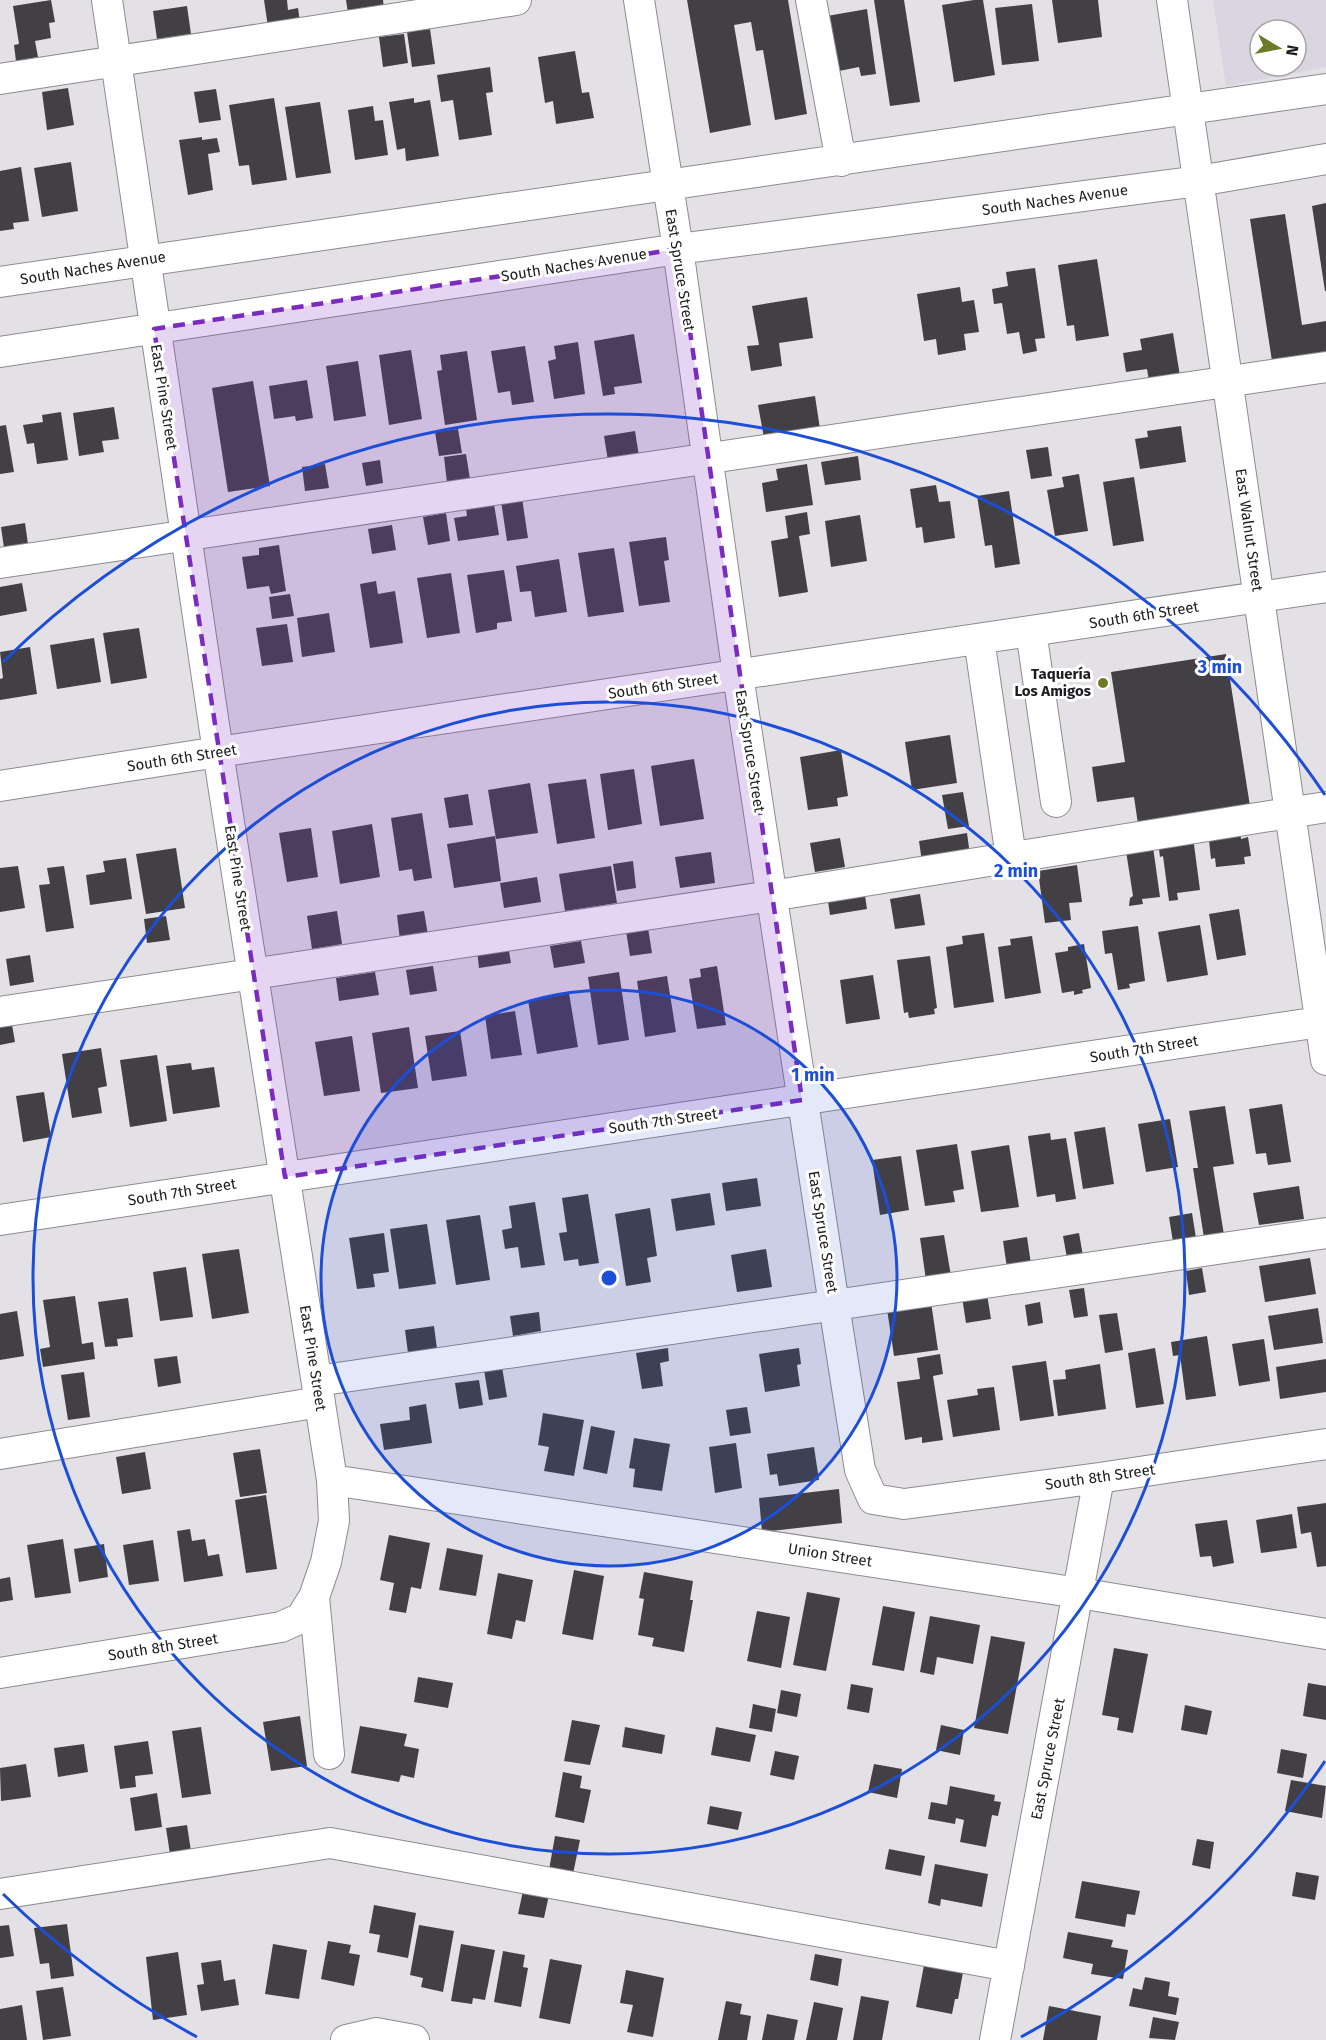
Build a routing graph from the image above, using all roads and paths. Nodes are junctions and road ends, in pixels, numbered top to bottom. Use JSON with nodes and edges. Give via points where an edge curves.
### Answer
{"nodes":[{"id":1,"x":107,"y":0,"type":"edge"},
{"id":2,"x":516,"y":0,"type":"edge"},
{"id":3,"x":639,"y":0,"type":"edge"},
{"id":4,"x":811,"y":0,"type":"edge"},
{"id":5,"x":1172,"y":0,"type":"edge"},
{"id":6,"x":116,"y":60,"type":"junction"},
{"id":7,"x":0,"y":79,"type":"edge"},
{"id":8,"x":1326,"y":89,"type":"edge"},
{"id":9,"x":1189,"y":109,"type":"junction"},
{"id":10,"x":1326,"y":159,"type":"edge"},
{"id":11,"x":841,"y":161,"type":"junction"},
{"id":12,"x":1199,"y":181,"type":"junction"},
{"id":13,"x":667,"y":186,"type":"junction"},
{"id":14,"x":678,"y":249,"type":"junction"},
{"id":15,"x":144,"y":260,"type":"junction"},
{"id":16,"x":0,"y":282,"type":"edge"},
{"id":17,"x":154,"y":329,"type":"junction"},
{"id":18,"x":0,"y":352,"type":"edge"},
{"id":19,"x":1326,"y":367,"type":"edge"},
{"id":20,"x":1227,"y":382,"type":"junction"},
{"id":21,"x":708,"y":459,"type":"junction"},
{"id":22,"x":186,"y":536,"type":"junction"},
{"id":23,"x":0,"y":563,"type":"edge"},
{"id":24,"x":1326,"y":587,"type":"edge"},
{"id":25,"x":1259,"y":597,"type":"junction"},
{"id":26,"x":1031,"y":631,"type":"junction"},
{"id":27,"x":979,"y":639,"type":"junction"},
{"id":28,"x":738,"y":675,"type":"junction"},
{"id":29,"x":218,"y":752,"type":"junction"},
{"id":30,"x":0,"y":786,"type":"edge"},
{"id":31,"x":1056,"y":802,"type":"dead end"},
{"id":32,"x":1326,"y":807,"type":"edge"},
{"id":33,"x":1290,"y":812,"type":"junction"},
{"id":34,"x":1011,"y":857,"type":"junction"},
{"id":35,"x":771,"y":896,"type":"junction"},
{"id":36,"x":253,"y":974,"type":"junction"},
{"id":37,"x":0,"y":1012,"type":"edge"},
{"id":38,"x":1323,"y":1022,"type":"edge"},
{"id":39,"x":1326,"y":1060,"type":"edge"},
{"id":40,"x":802,"y":1100,"type":"junction"},
{"id":41,"x":285,"y":1177,"type":"junction"},
{"id":42,"x":0,"y":1220,"type":"edge"},
{"id":43,"x":1326,"y":1233,"type":"edge"},
{"id":44,"x":834,"y":1305,"type":"junction"},
{"id":45,"x":318,"y":1392,"type":"junction"},
{"id":46,"x":1326,"y":1444,"type":"edge"},
{"id":47,"x":0,"y":1454,"type":"edge"},
{"id":48,"x":1099,"y":1478,"type":"junction"},
{"id":49,"x":332,"y":1480,"type":"junction"},
{"id":50,"x":873,"y":1499,"type":"joint"},
{"id":51,"x":1079,"y":1593,"type":"junction"},
{"id":52,"x":314,"y":1598,"type":"junction"},
{"id":53,"x":1326,"y":1634,"type":"edge"},
{"id":54,"x":0,"y":1673,"type":"edge"},
{"id":55,"x":329,"y":1754,"type":"dead end"},
{"id":56,"x":0,"y":1894,"type":"edge"},
{"id":57,"x":1009,"y":1966,"type":"junction"},
{"id":58,"x":346,"y":2040,"type":"edge"},
{"id":59,"x":414,"y":2040,"type":"edge"},
{"id":60,"x":995,"y":2040,"type":"edge"}],
"edges":[{"from":1,"to":6,"type":"street","name":"East Pine Street"},
{"from":2,"to":6,"type":"street"},
{"from":3,"to":13,"type":"street","name":"East Spruce Street"},
{"from":4,"to":11,"type":"street"},
{"from":5,"to":9,"type":"street","name":"East Walnut Street"},
{"from":6,"to":7,"type":"street"},
{"from":6,"to":15,"type":"street","name":"East Pine Street"},
{"from":8,"to":9,"type":"street","name":"South Naches Avenue"},
{"from":9,"to":11,"type":"street","name":"South Naches Avenue"},
{"from":9,"to":12,"type":"street","name":"East Walnut Street"},
{"from":10,"to":12,"type":"street","name":"South Naches Avenue"},
{"from":11,"to":13,"type":"street","name":"South Naches Avenue"},
{"from":12,"to":14,"type":"street","name":"South Naches Avenue"},
{"from":12,"to":20,"type":"street","name":"East Walnut Street"},
{"from":13,"to":14,"type":"street","name":"East Spruce Street"},
{"from":13,"to":15,"type":"street","name":"South Naches Avenue"},
{"from":14,"to":17,"type":"street","name":"South Naches Avenue"},
{"from":14,"to":21,"type":"street","name":"East Spruce Street"},
{"from":15,"to":16,"type":"street","name":"South Naches Avenue"},
{"from":15,"to":17,"type":"street","name":"East Pine Street"},
{"from":17,"to":18,"type":"street","name":"South Naches Avenue"},
{"from":17,"to":22,"type":"street","name":"East Pine Street"},
{"from":19,"to":20,"type":"street"},
{"from":20,"to":21,"type":"street"},
{"from":20,"to":25,"type":"street","name":"East Walnut Street"},
{"from":21,"to":22,"type":"street"},
{"from":21,"to":28,"type":"street","name":"East Spruce Street"},
{"from":22,"to":23,"type":"street"},
{"from":22,"to":29,"type":"street","name":"East Pine Street"},
{"from":24,"to":25,"type":"street","name":"South 6th Street"},
{"from":25,"to":26,"type":"street","name":"South 6th Street"},
{"from":25,"to":33,"type":"street","name":"East Walnut Street"},
{"from":26,"to":27,"type":"street","name":"South 6th Street"},
{"from":26,"to":31,"type":"street"},
{"from":27,"to":28,"type":"street","name":"South 6th Street"},
{"from":27,"to":34,"type":"street"},
{"from":28,"to":29,"type":"street","name":"South 6th Street"},
{"from":28,"to":35,"type":"street","name":"East Spruce Street"},
{"from":29,"to":30,"type":"street","name":"South 6th Street"},
{"from":29,"to":36,"type":"street","name":"East Pine Street"},
{"from":32,"to":33,"type":"street"},
{"from":33,"to":34,"type":"street"},
{"from":33,"to":38,"type":"street","name":"East Walnut Street"},
{"from":34,"to":35,"type":"street"},
{"from":35,"to":36,"type":"street"},
{"from":35,"to":40,"type":"street","name":"East Spruce Street"},
{"from":36,"to":37,"type":"street"},
{"from":36,"to":41,"type":"street","name":"East Pine Street"},
{"from":38,"to":39,"type":"street","name":"East Walnut Street"},
{"from":38,"to":40,"type":"street","name":"South 7th Street"},
{"from":40,"to":41,"type":"street","name":"South 7th Street"},
{"from":40,"to":44,"type":"street","name":"East Spruce Street"},
{"from":41,"to":42,"type":"street","name":"South 7th Street"},
{"from":41,"to":45,"type":"street","name":"East Pine Street"},
{"from":43,"to":44,"type":"street"},
{"from":44,"to":45,"type":"street"},
{"from":44,"to":50,"type":"street","name":"East Spruce Street","via":[[860,1470]]},
{"from":45,"to":47,"type":"street"},
{"from":45,"to":49,"type":"street","name":"East Pine Street"},
{"from":46,"to":48,"type":"street","name":"South 8th Street"},
{"from":48,"to":50,"type":"street","name":"South 8th Street","via":[[904,1504]]},
{"from":48,"to":51,"type":"street","name":"East Spruce Street"},
{"from":49,"to":51,"type":"street","name":"Union Street"},
{"from":49,"to":52,"type":"street","name":"East Pine Street","via":[[334,1521]]},
{"from":51,"to":53,"type":"street","name":"Union Street"},
{"from":51,"to":57,"type":"street","name":"East Spruce Street"},
{"from":52,"to":54,"type":"street","name":"South 8th Street","via":[[301,1618],[281,1627]]},
{"from":52,"to":55,"type":"street","name":"East Pine Street"},
{"from":56,"to":57,"type":"street","via":[[330,1843]]},
{"from":57,"to":60,"type":"street","name":"East Spruce Street"},
{"from":58,"to":59,"type":"street","via":[[376,2033]]}]}
